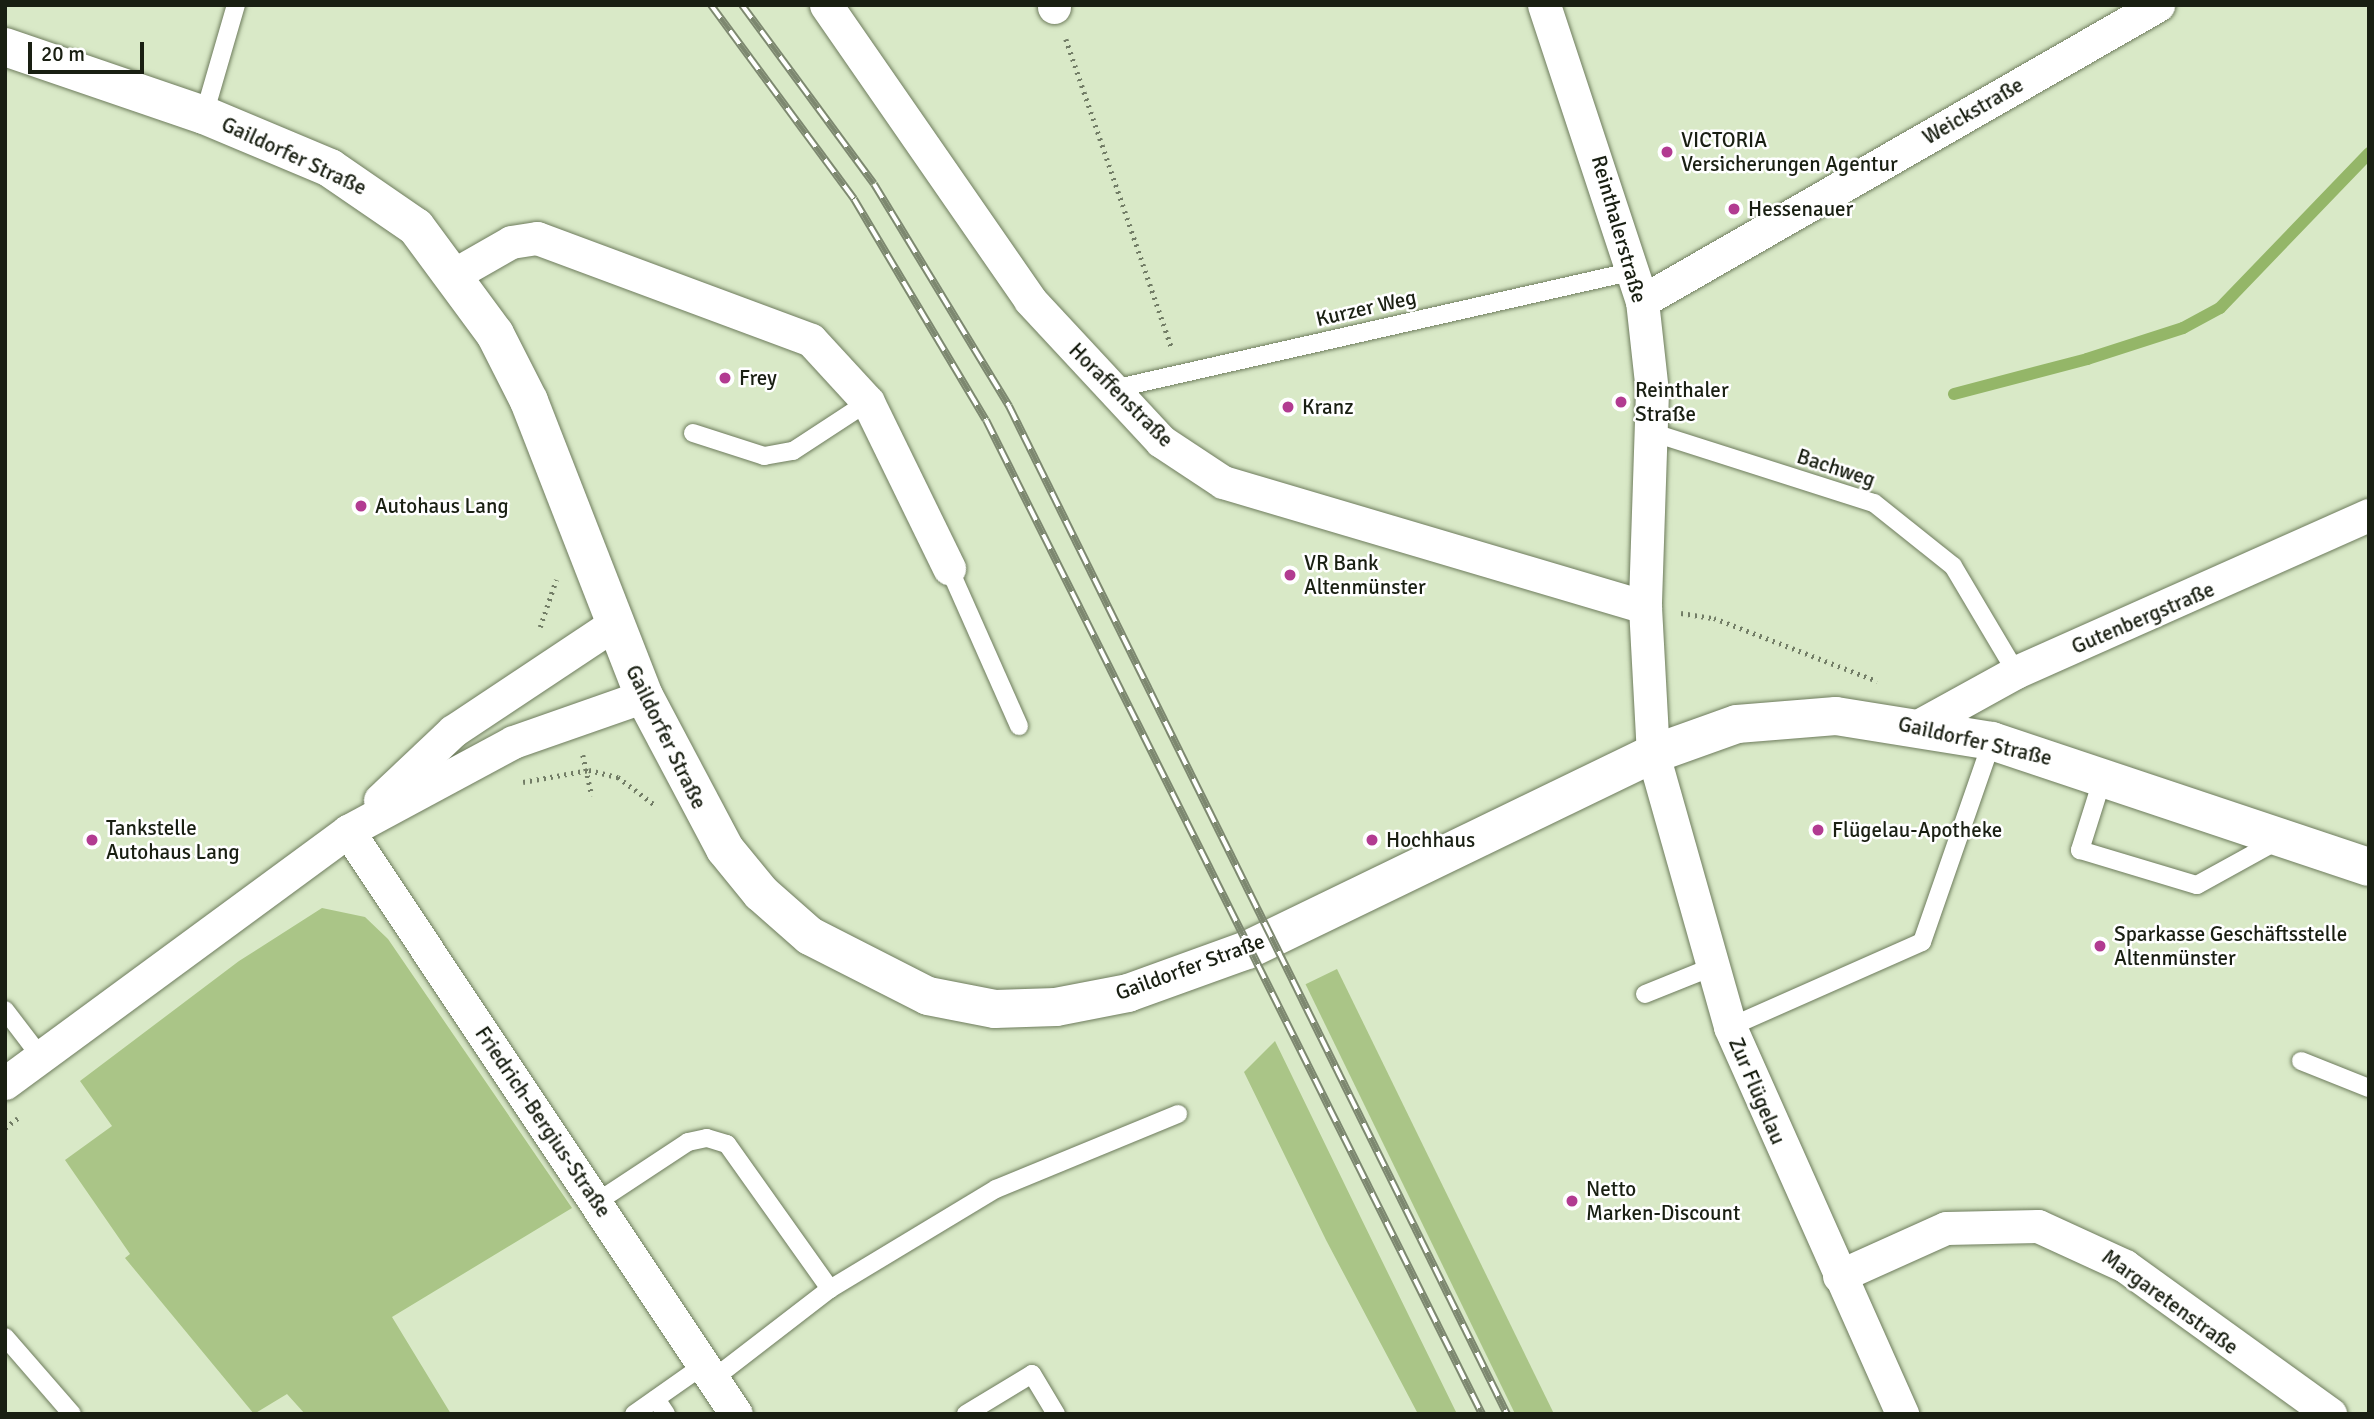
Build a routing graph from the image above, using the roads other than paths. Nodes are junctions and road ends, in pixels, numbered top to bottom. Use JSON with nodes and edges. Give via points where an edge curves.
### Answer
{"nodes":[{"id":1,"x":236,"y":5,"type":"edge"},
{"id":2,"x":826,"y":5,"type":"edge"},
{"id":3,"x":1544,"y":5,"type":"edge"},
{"id":4,"x":2158,"y":5,"type":"edge"},
{"id":5,"x":5,"y":47,"type":"edge"},
{"id":6,"x":204,"y":115,"type":"junction"},
{"id":7,"x":455,"y":274,"type":"junction"},
{"id":8,"x":1638,"y":286,"type":"junction"},
{"id":9,"x":1109,"y":390,"type":"junction"},
{"id":10,"x":868,"y":402,"type":"junction"},
{"id":11,"x":1651,"y":432,"type":"junction"},
{"id":12,"x":693,"y":433,"type":"dead end"},
{"id":13,"x":2369,"y":515,"type":"edge"},
{"id":14,"x":949,"y":568,"type":"joint"},
{"id":15,"x":1644,"y":607,"type":"junction"},
{"id":16,"x":614,"y":624,"type":"junction"},
{"id":17,"x":2016,"y":672,"type":"junction"},
{"id":18,"x":644,"y":696,"type":"junction"},
{"id":19,"x":1920,"y":725,"type":"junction"},
{"id":20,"x":1019,"y":726,"type":"dead end"},
{"id":21,"x":1992,"y":741,"type":"junction"},
{"id":22,"x":1653,"y":754,"type":"junction"},
{"id":23,"x":2104,"y":774,"type":"junction"},
{"id":24,"x":348,"y":831,"type":"junction"},
{"id":25,"x":2284,"y":837,"type":"junction"},
{"id":26,"x":2369,"y":867,"type":"edge"},
{"id":27,"x":1712,"y":967,"type":"junction"},
{"id":28,"x":1645,"y":994,"type":"dead end"},
{"id":29,"x":5,"y":1010,"type":"edge"},
{"id":30,"x":1730,"y":1027,"type":"junction"},
{"id":31,"x":40,"y":1056,"type":"junction"},
{"id":32,"x":2301,"y":1060,"type":"dead end"},
{"id":33,"x":5,"y":1083,"type":"edge"},
{"id":34,"x":2369,"y":1088,"type":"edge"},
{"id":35,"x":1178,"y":1114,"type":"dead end"},
{"id":36,"x":597,"y":1202,"type":"junction"},
{"id":37,"x":1839,"y":1276,"type":"junction"},
{"id":38,"x":830,"y":1289,"type":"junction"},
{"id":39,"x":5,"y":1337,"type":"edge"},
{"id":40,"x":709,"y":1372,"type":"junction"},
{"id":41,"x":661,"y":1406,"type":"edge"},
{"id":42,"x":72,"y":1414,"type":"edge"},
{"id":43,"x":634,"y":1414,"type":"edge"},
{"id":44,"x":736,"y":1414,"type":"edge"},
{"id":45,"x":966,"y":1414,"type":"edge"},
{"id":46,"x":1056,"y":1414,"type":"edge"},
{"id":47,"x":1902,"y":1414,"type":"edge"},
{"id":48,"x":2330,"y":1414,"type":"edge"}],
"edges":[{"from":1,"to":6,"type":"lane"},
{"from":2,"to":9,"type":"street","name":"Horaffenstraße","via":[[1030,300]]},
{"from":3,"to":8,"type":"street","name":"Reinthalerstraße"},
{"from":4,"to":8,"type":"street","name":"Weickstraße"},
{"from":5,"to":6,"type":"main road","name":"Gaildorfer Straße"},
{"from":6,"to":7,"type":"main road","name":"Gaildorfer Straße","via":[[375,193]]},
{"from":7,"to":10,"type":"street","via":[[511,242],[565,244],[811,340]]},
{"from":7,"to":16,"type":"main road","name":"Gaildorfer Straße","via":[[529,401]]},
{"from":8,"to":9,"type":"lane","name":"Kurzer Weg"},
{"from":8,"to":11,"type":"street","name":"Reinthalerstraße"},
{"from":9,"to":15,"type":"street","name":"Horaffenstraße","via":[[1161,441],[1223,482]]},
{"from":10,"to":12,"type":"lane","via":[[793,451],[765,456]]},
{"from":10,"to":14,"type":"street"},
{"from":11,"to":15,"type":"street","name":"Reinthalerstraße"},
{"from":11,"to":17,"type":"lane","name":"Bachweg","via":[[1874,503],[1953,566]]},
{"from":13,"to":17,"type":"street","name":"Gutenbergstraße"},
{"from":14,"to":20,"type":"lane"},
{"from":15,"to":22,"type":"street","name":"Reinthalerstraße"},
{"from":16,"to":18,"type":"main road","name":"Gaildorfer Straße"},
{"from":16,"to":24,"type":"street","via":[[453,731]]},
{"from":17,"to":19,"type":"street","name":"Gutenbergstraße"},
{"from":18,"to":22,"type":"main road","name":"Gaildorfer Straße","via":[[701,811],[761,893],[810,936],[866,967],[928,996],[995,1009],[1055,1007],[1128,993],[1247,950]]},
{"from":18,"to":24,"type":"street","via":[[513,742]]},
{"from":19,"to":21,"type":"main road","name":"Gaildorfer Straße"},
{"from":19,"to":22,"type":"main road","name":"Gaildorfer Straße","via":[[1836,716],[1737,724]]},
{"from":21,"to":23,"type":"main road","name":"Gaildorfer Straße"},
{"from":21,"to":30,"type":"lane","via":[[1922,942]]},
{"from":22,"to":27,"type":"street","name":"Zur Flügelau"},
{"from":23,"to":25,"type":"main road","name":"Gaildorfer Straße"},
{"from":23,"to":25,"type":"lane","via":[[2080,850],[2197,885]]},
{"from":24,"to":31,"type":"street"},
{"from":24,"to":36,"type":"street","name":"Friedrich-Bergius-Straße"},
{"from":25,"to":26,"type":"main road","name":"Gaildorfer Straße"},
{"from":27,"to":28,"type":"lane"},
{"from":27,"to":30,"type":"street","name":"Zur Flügelau"},
{"from":29,"to":31,"type":"lane"},
{"from":30,"to":37,"type":"street","name":"Zur Flügelau"},
{"from":31,"to":33,"type":"street"},
{"from":32,"to":34,"type":"lane"},
{"from":35,"to":38,"type":"lane","via":[[996,1189]]},
{"from":36,"to":38,"type":"lane","via":[[688,1142],[727,1144]]},
{"from":36,"to":40,"type":"street","name":"Friedrich-Bergius-Straße"},
{"from":37,"to":47,"type":"street","name":"Zur Flügelau"},
{"from":37,"to":48,"type":"street","name":"Margaretenstraße","via":[[1946,1228],[2038,1226],[2126,1266]]},
{"from":38,"to":40,"type":"lane"},
{"from":39,"to":42,"type":"lane"},
{"from":40,"to":41,"type":"lane"},
{"from":40,"to":44,"type":"street","name":"Friedrich-Bergius-Straße"},
{"from":41,"to":43,"type":"lane"},
{"from":45,"to":46,"type":"lane","via":[[1032,1374]]}]}
